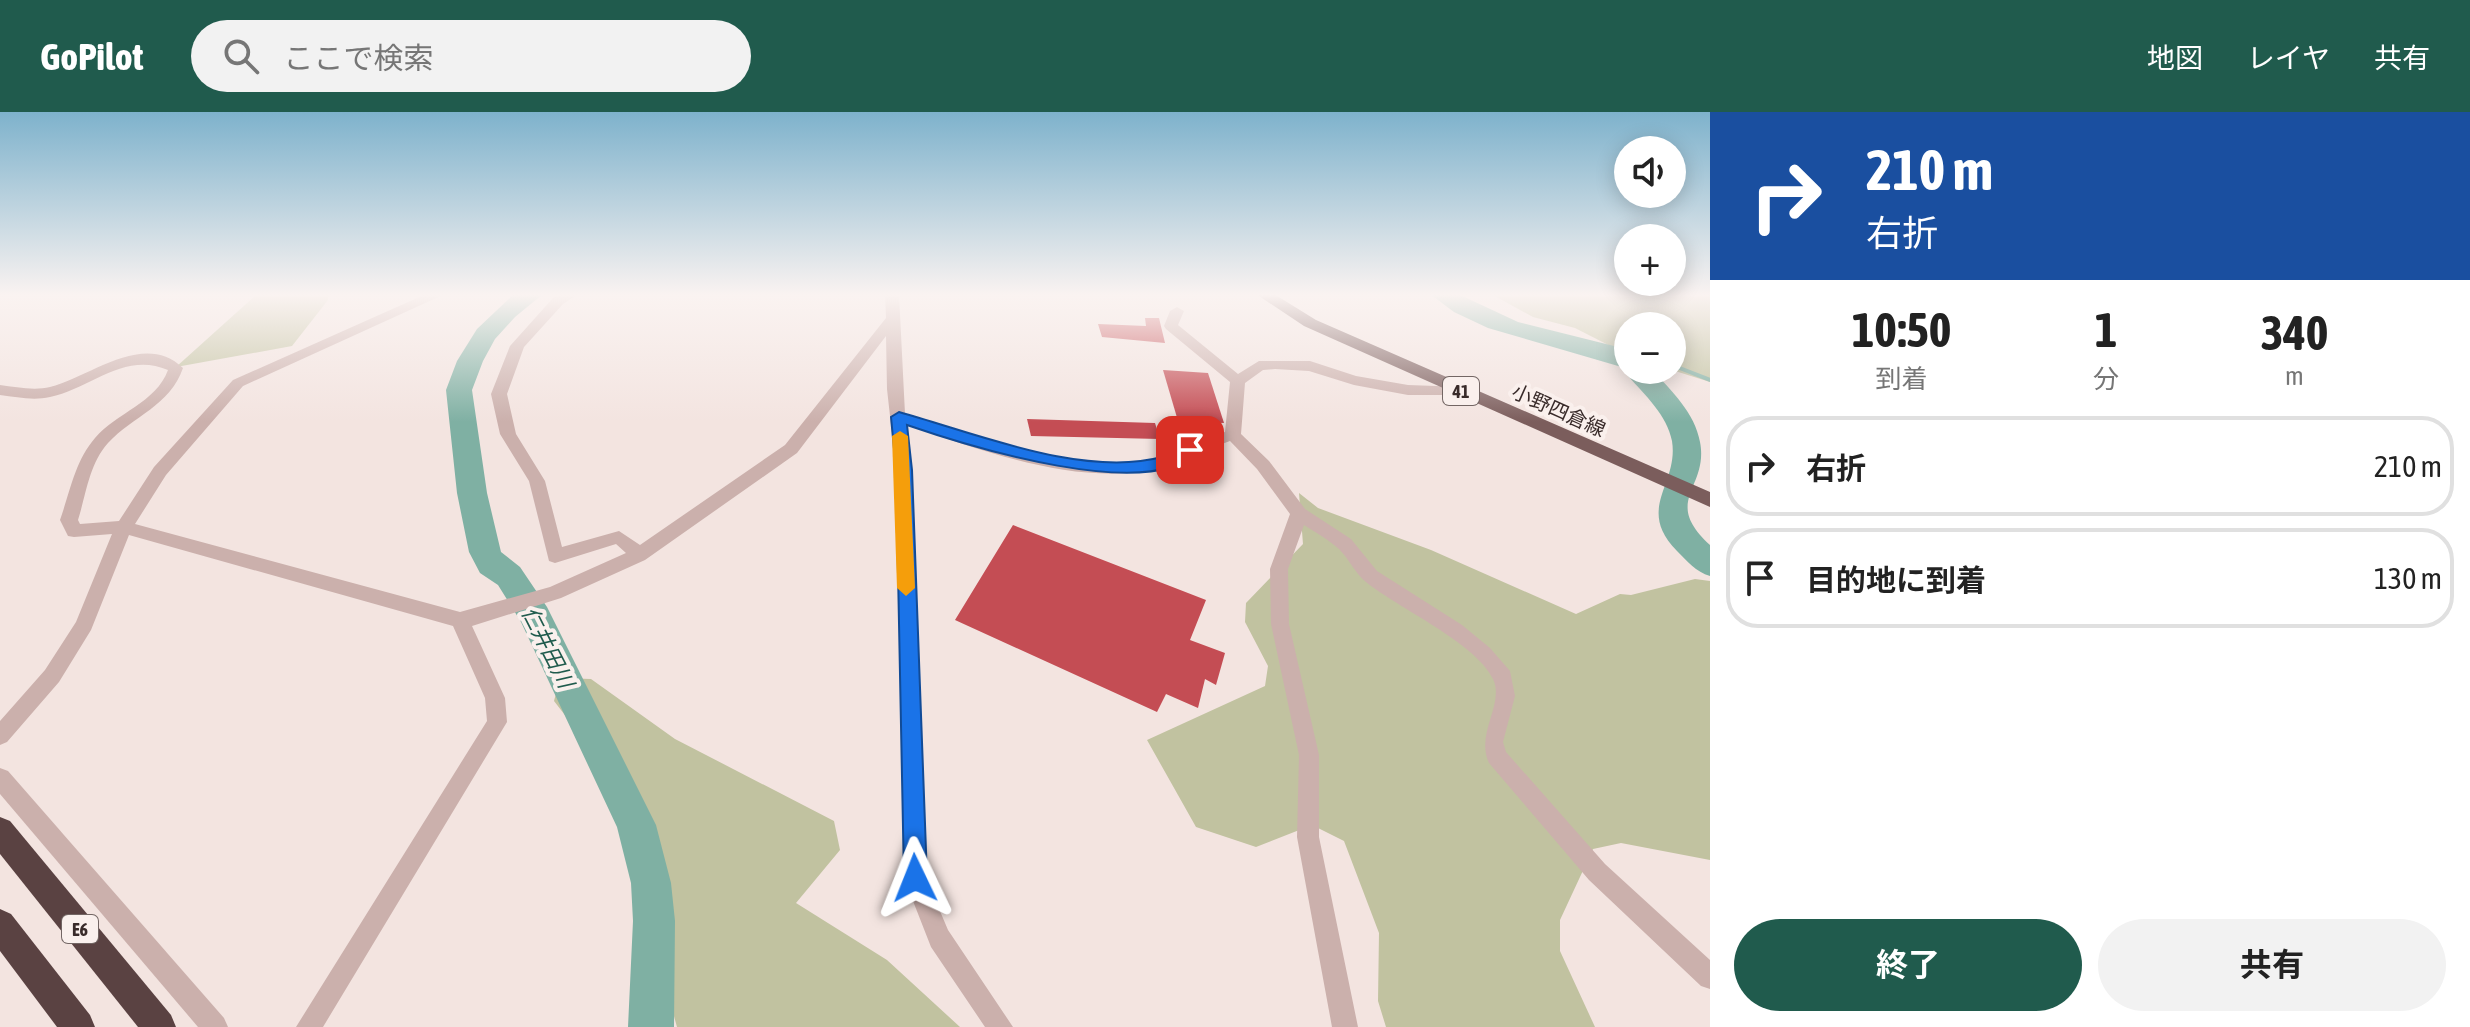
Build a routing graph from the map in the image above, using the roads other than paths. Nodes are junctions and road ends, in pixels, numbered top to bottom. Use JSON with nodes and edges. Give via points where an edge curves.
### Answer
{"nodes":[{"id":1,"x":342,"y":337,"type":"edge"},
{"id":2,"x":525,"y":337,"type":"edge"},
{"id":3,"x":878,"y":337,"type":"edge"},
{"id":4,"x":894,"y":337,"type":"edge"},
{"id":5,"x":1184,"y":337,"type":"edge"},
{"id":6,"x":1340,"y":337,"type":"edge"},
{"id":7,"x":1238,"y":381,"type":"junction"},
{"id":8,"x":0,"y":390,"type":"edge"},
{"id":9,"x":1459,"y":390,"type":"junction"},
{"id":10,"x":899,"y":417,"type":"junction"},
{"id":11,"x":1233,"y":435,"type":"junction"},
{"id":12,"x":1705,"y":498,"type":"edge"},
{"id":13,"x":1299,"y":513,"type":"junction"},
{"id":14,"x":124,"y":527,"type":"junction"},
{"id":15,"x":639,"y":555,"type":"junction"},
{"id":16,"x":464,"y":620,"type":"junction"},
{"id":17,"x":0,"y":736,"type":"edge"},
{"id":18,"x":0,"y":778,"type":"edge"},
{"id":19,"x":0,"y":831,"type":"edge"},
{"id":20,"x":0,"y":925,"type":"edge"},
{"id":21,"x":1710,"y":977,"type":"edge"},
{"id":22,"x":78,"y":1027,"type":"edge"},
{"id":23,"x":159,"y":1027,"type":"edge"},
{"id":24,"x":215,"y":1027,"type":"edge"},
{"id":25,"x":309,"y":1027,"type":"edge"},
{"id":26,"x":1000,"y":1027,"type":"edge"},
{"id":27,"x":1345,"y":1027,"type":"edge"}],
"edges":[{"from":1,"to":14,"type":"street","via":[[238,383],[160,471]]},
{"from":2,"to":15,"type":"street","via":[[499,394],[508,434],[537,481],[555,556],[619,537]]},
{"from":3,"to":15,"type":"street","via":[[791,449]]},
{"from":4,"to":10,"type":"street"},
{"from":5,"to":7,"type":"street"},
{"from":6,"to":9,"type":"main road","name":"小野四倉線","number":"41"},
{"from":7,"to":9,"type":"street","via":[[1259,366],[1275,364],[1310,366],[1408,390]]},
{"from":7,"to":11,"type":"street"},
{"from":8,"to":14,"type":"street","via":[[51,392],[131,358],[176,368],[163,393],[126,417],[94,449],[69,520],[74,531]]},
{"from":9,"to":12,"type":"main road","name":"小野四倉線","number":"41"},
{"from":10,"to":11,"type":"street","via":[[1034,457],[1110,468],[1165,462]]},
{"from":10,"to":26,"type":"street","via":[[915,878],[941,943]]},
{"from":11,"to":13,"type":"street"},
{"from":13,"to":21,"type":"street","via":[[1345,544],[1371,576],[1483,654],[1503,677],[1505,696],[1493,742],[1496,756],[1597,872]]},
{"from":13,"to":27,"type":"street","via":[[1279,569],[1280,624],[1309,755],[1308,837]]},
{"from":14,"to":16,"type":"street"},
{"from":14,"to":17,"type":"street","via":[[84,625],[52,676]]},
{"from":15,"to":16,"type":"street","via":[[555,593]]},
{"from":16,"to":25,"type":"street","via":[[495,698],[497,722]]},
{"from":18,"to":24,"type":"street"},
{"from":19,"to":23,"type":"highway","number":"E6"},
{"from":20,"to":22,"type":"highway"}]}
